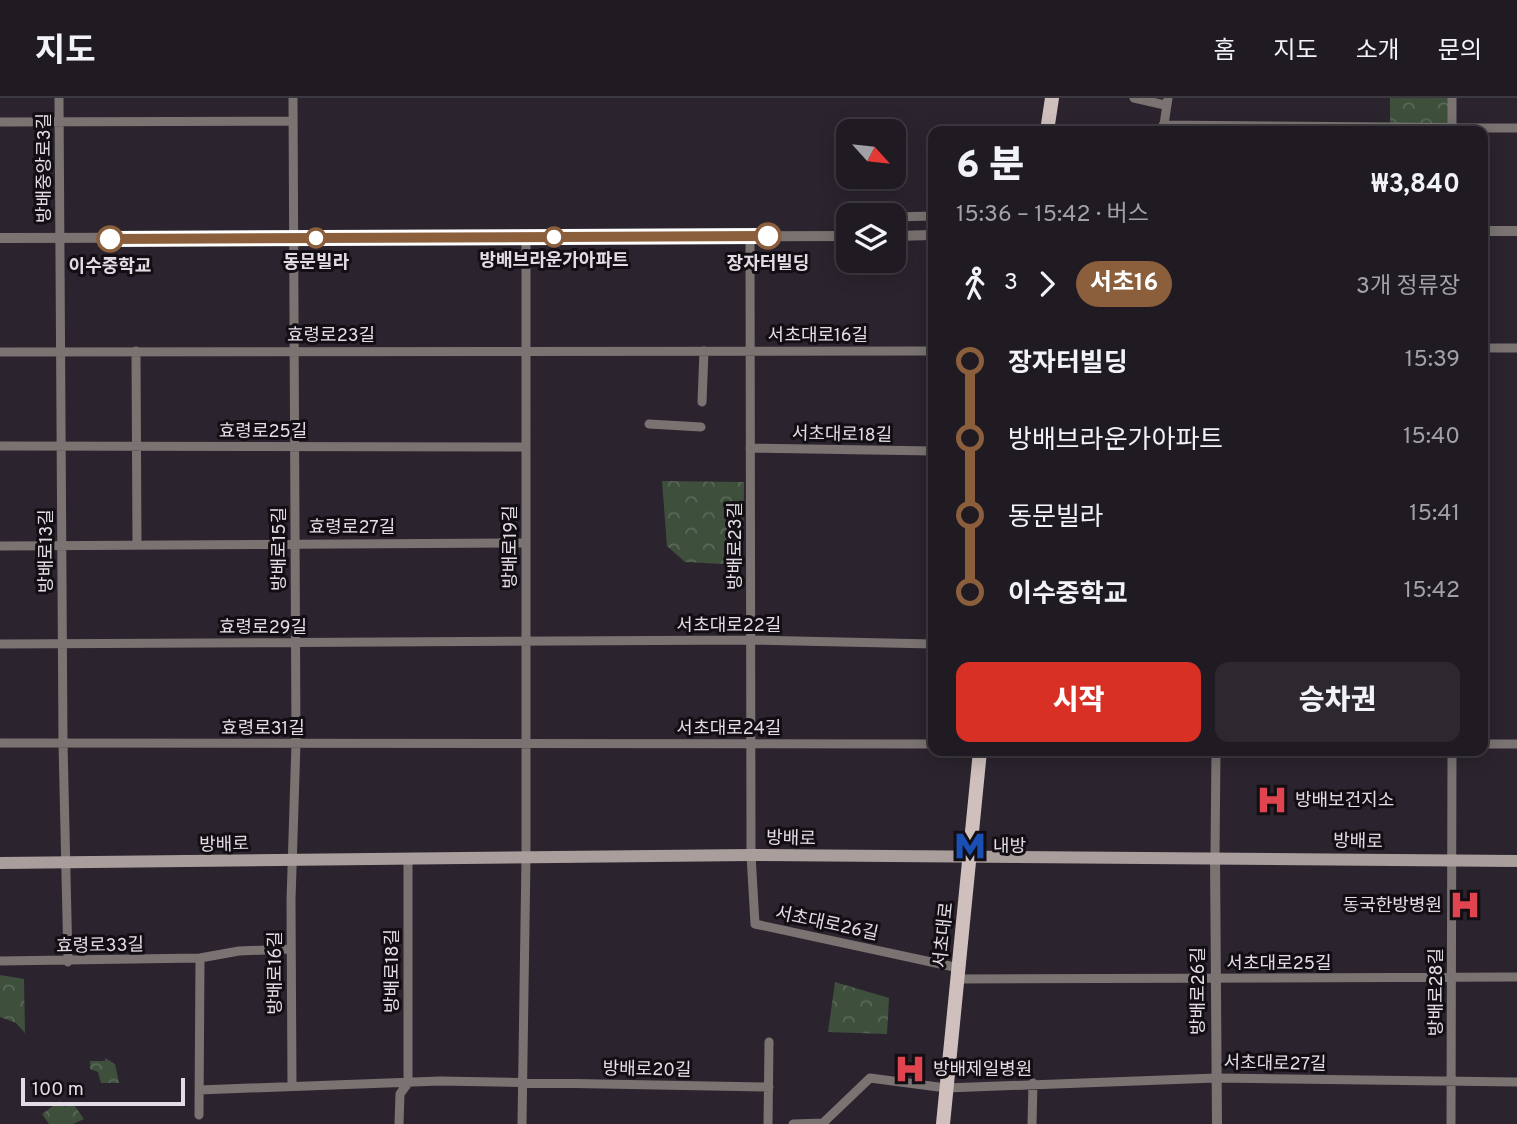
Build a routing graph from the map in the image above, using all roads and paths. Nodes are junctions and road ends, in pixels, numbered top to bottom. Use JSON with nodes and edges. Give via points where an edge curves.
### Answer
{"nodes":[{"id":1,"x":59,"y":98,"type":"edge"},
{"id":2,"x":293,"y":98,"type":"edge"},
{"id":3,"x":1052,"y":98,"type":"edge"},
{"id":4,"x":1134,"y":98,"type":"edge"},
{"id":5,"x":1452,"y":98,"type":"edge"},
{"id":6,"x":1166,"y":102,"type":"edge"},
{"id":7,"x":59,"y":121,"type":"junction"},
{"id":8,"x":293,"y":121,"type":"junction"},
{"id":9,"x":0,"y":122,"type":"edge"},
{"id":10,"x":1048,"y":126,"type":"edge"},
{"id":11,"x":1163,"y":126,"type":"edge"},
{"id":12,"x":1452,"y":126,"type":"edge"},
{"id":13,"x":1517,"y":128,"type":"edge"},
{"id":14,"x":1488,"y":129,"type":"edge"},
{"id":15,"x":928,"y":216,"type":"edge"},
{"id":16,"x":906,"y":217,"type":"edge"},
{"id":17,"x":1488,"y":231,"type":"edge"},
{"id":18,"x":1517,"y":231,"type":"edge"},
{"id":19,"x":928,"y":234,"type":"edge"},
{"id":20,"x":906,"y":235,"type":"edge"},
{"id":21,"x":750,"y":236,"type":"junction"},
{"id":22,"x":836,"y":236,"type":"edge"},
{"id":23,"x":526,"y":237,"type":"junction"},
{"id":24,"x":0,"y":238,"type":"edge"},
{"id":25,"x":60,"y":238,"type":"junction"},
{"id":26,"x":294,"y":238,"type":"junction"},
{"id":27,"x":1488,"y":348,"type":"edge"},
{"id":28,"x":1517,"y":348,"type":"edge"},
{"id":29,"x":136,"y":351,"type":"junction"},
{"id":30,"x":294,"y":351,"type":"junction"},
{"id":31,"x":526,"y":351,"type":"junction"},
{"id":32,"x":704,"y":351,"type":"junction"},
{"id":33,"x":750,"y":351,"type":"junction"},
{"id":34,"x":928,"y":351,"type":"edge"},
{"id":35,"x":0,"y":352,"type":"edge"},
{"id":36,"x":60,"y":352,"type":"junction"},
{"id":37,"x":702,"y":402,"type":"dead end"},
{"id":38,"x":649,"y":424,"type":"dead end"},
{"id":39,"x":701,"y":427,"type":"dead end"},
{"id":40,"x":0,"y":446,"type":"edge"},
{"id":41,"x":61,"y":446,"type":"junction"},
{"id":42,"x":138,"y":446,"type":"junction"},
{"id":43,"x":295,"y":447,"type":"junction"},
{"id":44,"x":526,"y":447,"type":"junction"},
{"id":45,"x":750,"y":448,"type":"junction"},
{"id":46,"x":928,"y":451,"type":"edge"},
{"id":47,"x":295,"y":543,"type":"junction"},
{"id":48,"x":524,"y":543,"type":"junction"},
{"id":49,"x":61,"y":545,"type":"junction"},
{"id":50,"x":137,"y":545,"type":"junction"},
{"id":51,"x":0,"y":546,"type":"edge"},
{"id":52,"x":751,"y":640,"type":"junction"},
{"id":53,"x":526,"y":641,"type":"junction"},
{"id":54,"x":296,"y":642,"type":"junction"},
{"id":55,"x":0,"y":644,"type":"edge"},
{"id":56,"x":62,"y":644,"type":"junction"},
{"id":57,"x":928,"y":644,"type":"edge"},
{"id":58,"x":0,"y":743,"type":"edge"},
{"id":59,"x":62,"y":743,"type":"junction"},
{"id":60,"x":296,"y":743,"type":"junction"},
{"id":61,"x":526,"y":744,"type":"junction"},
{"id":62,"x":751,"y":744,"type":"junction"},
{"id":63,"x":928,"y":744,"type":"edge"},
{"id":64,"x":1488,"y":744,"type":"edge"},
{"id":65,"x":1517,"y":744,"type":"edge"},
{"id":66,"x":980,"y":756,"type":"edge"},
{"id":67,"x":1216,"y":756,"type":"edge"},
{"id":68,"x":1452,"y":756,"type":"edge"},
{"id":69,"x":751,"y":855,"type":"junction"},
{"id":70,"x":526,"y":857,"type":"junction"},
{"id":71,"x":1215,"y":857,"type":"junction"},
{"id":72,"x":971,"y":858,"type":"junction"},
{"id":73,"x":408,"y":859,"type":"junction"},
{"id":74,"x":293,"y":860,"type":"junction"},
{"id":75,"x":1453,"y":860,"type":"junction"},
{"id":76,"x":1517,"y":861,"type":"edge"},
{"id":77,"x":0,"y":863,"type":"edge"},
{"id":78,"x":65,"y":863,"type":"junction"},
{"id":79,"x":291,"y":949,"type":"junction"},
{"id":80,"x":200,"y":958,"type":"junction"},
{"id":81,"x":0,"y":961,"type":"edge"},
{"id":82,"x":68,"y":962,"type":"junction"},
{"id":83,"x":959,"y":973,"type":"junction"},
{"id":84,"x":1517,"y":977,"type":"edge"},
{"id":85,"x":1452,"y":978,"type":"junction"},
{"id":86,"x":1216,"y":979,"type":"junction"},
{"id":87,"x":769,"y":1042,"type":"dead end"},
{"id":88,"x":1216,"y":1078,"type":"junction"},
{"id":89,"x":524,"y":1082,"type":"junction"},
{"id":90,"x":1451,"y":1082,"type":"junction"},
{"id":91,"x":1517,"y":1082,"type":"edge"},
{"id":92,"x":408,"y":1083,"type":"junction"},
{"id":93,"x":1033,"y":1083,"type":"junction"},
{"id":94,"x":292,"y":1086,"type":"junction"},
{"id":95,"x":769,"y":1087,"type":"junction"},
{"id":96,"x":946,"y":1088,"type":"junction"},
{"id":97,"x":199,"y":1090,"type":"junction"},
{"id":98,"x":200,"y":1115,"type":"dead end"},
{"id":99,"x":399,"y":1124,"type":"edge"},
{"id":100,"x":522,"y":1124,"type":"edge"},
{"id":101,"x":768,"y":1124,"type":"edge"},
{"id":102,"x":793,"y":1124,"type":"edge"},
{"id":103,"x":943,"y":1124,"type":"edge"},
{"id":104,"x":1032,"y":1124,"type":"edge"},
{"id":105,"x":1217,"y":1124,"type":"edge"},
{"id":106,"x":1451,"y":1124,"type":"edge"}],
"edges":[{"from":1,"to":7,"type":"street","name":"방배중앙로3길"},
{"from":2,"to":8,"type":"street","name":"방배로15길"},
{"from":3,"to":10,"type":"main road"},
{"from":4,"to":6,"type":"street"},
{"from":5,"to":12,"type":"street"},
{"from":6,"to":11,"type":"street"},
{"from":7,"to":8,"type":"street"},
{"from":7,"to":9,"type":"street"},
{"from":7,"to":25,"type":"street","name":"방배중앙로3길"},
{"from":8,"to":26,"type":"street","name":"방배로15길"},
{"from":13,"to":14,"type":"street"},
{"from":15,"to":16,"type":"street"},
{"from":17,"to":18,"type":"street"},
{"from":19,"to":20,"type":"street"},
{"from":21,"to":22,"type":"street"},
{"from":21,"to":23,"type":"street"},
{"from":21,"to":33,"type":"street","name":"방배로23길"},
{"from":23,"to":26,"type":"street"},
{"from":23,"to":31,"type":"street","name":"방배로19길"},
{"from":24,"to":25,"type":"street"},
{"from":25,"to":26,"type":"street"},
{"from":25,"to":36,"type":"street","name":"방배로13길"},
{"from":26,"to":30,"type":"street","name":"방배로15길"},
{"from":27,"to":28,"type":"street"},
{"from":29,"to":30,"type":"street","name":"효령로23길"},
{"from":29,"to":36,"type":"street","name":"효령로23길"},
{"from":29,"to":42,"type":"street"},
{"from":30,"to":31,"type":"street","name":"효령로23길"},
{"from":30,"to":43,"type":"street","name":"방배로15길"},
{"from":31,"to":32,"type":"street","name":"서초대로16길"},
{"from":31,"to":44,"type":"street","name":"방배로19길"},
{"from":32,"to":33,"type":"street","name":"서초대로16길"},
{"from":32,"to":37,"type":"street"},
{"from":33,"to":34,"type":"street","name":"서초대로16길"},
{"from":33,"to":45,"type":"street","name":"방배로23길"},
{"from":35,"to":36,"type":"street","name":"효령로23길"},
{"from":36,"to":41,"type":"street","name":"방배로13길"},
{"from":38,"to":39,"type":"street"},
{"from":40,"to":41,"type":"street","name":"효령로25길"},
{"from":41,"to":42,"type":"street","name":"효령로25길"},
{"from":41,"to":49,"type":"street","name":"방배로13길"},
{"from":42,"to":43,"type":"street","name":"효령로25길"},
{"from":42,"to":50,"type":"street"},
{"from":43,"to":44,"type":"street","name":"효령로25길"},
{"from":43,"to":47,"type":"street","name":"방배로15길"},
{"from":44,"to":48,"type":"street","name":"방배로19길"},
{"from":45,"to":46,"type":"street","name":"서초대로18길"},
{"from":45,"to":52,"type":"street","name":"방배로23길"},
{"from":47,"to":48,"type":"street","name":"효령로27길"},
{"from":47,"to":50,"type":"street","name":"효령로27길"},
{"from":47,"to":54,"type":"street","name":"방배로15길"},
{"from":48,"to":53,"type":"street","name":"방배로19길"},
{"from":49,"to":50,"type":"street","name":"효령로27길"},
{"from":49,"to":51,"type":"street","name":"효령로27길"},
{"from":49,"to":56,"type":"street","name":"방배로13길"},
{"from":52,"to":53,"type":"street","name":"서초대로22길"},
{"from":52,"to":57,"type":"street","name":"서초대로22길"},
{"from":52,"to":62,"type":"street","name":"방배로23길"},
{"from":53,"to":54,"type":"street","name":"효령로29길"},
{"from":53,"to":61,"type":"street","name":"방배로19길"},
{"from":54,"to":56,"type":"street","name":"효령로29길"},
{"from":54,"to":60,"type":"street","name":"방배로15길"},
{"from":55,"to":56,"type":"street","name":"효령로29길"},
{"from":56,"to":59,"type":"street","name":"방배로13길"},
{"from":58,"to":59,"type":"street","name":"효령로31길"},
{"from":59,"to":60,"type":"street","name":"효령로31길"},
{"from":59,"to":78,"type":"street","name":"방배로13길"},
{"from":60,"to":61,"type":"street","name":"효령로31길"},
{"from":60,"to":74,"type":"street","name":"방배로15길"},
{"from":61,"to":62,"type":"street","name":"서초대로24길"},
{"from":61,"to":70,"type":"street","name":"방배로19길"},
{"from":62,"to":63,"type":"street","name":"서초대로24길"},
{"from":62,"to":69,"type":"street","name":"방배로23길"},
{"from":64,"to":65,"type":"street"},
{"from":66,"to":72,"type":"main road","name":"서초대로"},
{"from":67,"to":71,"type":"street"},
{"from":68,"to":75,"type":"street","name":"방배로28길"},
{"from":69,"to":70,"type":"main road","name":"방배로"},
{"from":69,"to":72,"type":"main road","name":"방배로"},
{"from":69,"to":83,"type":"street","name":"서초대로26길","via":[[755,924]]},
{"from":70,"to":73,"type":"main road","name":"방배로"},
{"from":70,"to":89,"type":"street"},
{"from":71,"to":72,"type":"main road","name":"방배로"},
{"from":71,"to":75,"type":"main road","name":"방배로"},
{"from":71,"to":86,"type":"street","name":"방배로26길"},
{"from":72,"to":83,"type":"main road","name":"서초대로"},
{"from":73,"to":74,"type":"main road","name":"방배로"},
{"from":73,"to":92,"type":"street","name":"방배로18길"},
{"from":74,"to":78,"type":"main road","name":"방배로"},
{"from":74,"to":79,"type":"street","name":"방배로16길"},
{"from":75,"to":76,"type":"main road","name":"방배로"},
{"from":75,"to":85,"type":"street","name":"방배로28길"},
{"from":77,"to":78,"type":"main road","name":"방배로"},
{"from":78,"to":82,"type":"street"},
{"from":79,"to":80,"type":"street","name":"효령로33길"},
{"from":79,"to":94,"type":"street","name":"방배로16길"},
{"from":80,"to":82,"type":"street","name":"효령로33길"},
{"from":80,"to":97,"type":"street"},
{"from":81,"to":82,"type":"street","name":"효령로33길"},
{"from":83,"to":86,"type":"street","name":"서초대로25길"},
{"from":83,"to":96,"type":"main road","name":"서초대로"},
{"from":84,"to":85,"type":"street","name":"서초대로25길"},
{"from":85,"to":86,"type":"street","name":"서초대로25길"},
{"from":85,"to":90,"type":"street","name":"방배로28길"},
{"from":86,"to":88,"type":"street","name":"방배로26길"},
{"from":87,"to":95,"type":"street"},
{"from":88,"to":90,"type":"street","name":"서초대로27길"},
{"from":88,"to":93,"type":"street","name":"서초대로27길"},
{"from":88,"to":105,"type":"street","name":"방배로26길"},
{"from":89,"to":92,"type":"street"},
{"from":89,"to":95,"type":"street","name":"방배로20길"},
{"from":89,"to":100,"type":"street"},
{"from":90,"to":91,"type":"street","name":"서초대로27길"},
{"from":90,"to":106,"type":"street","name":"방배로28길"},
{"from":92,"to":94,"type":"street"},
{"from":92,"to":99,"type":"street","name":"방배로18길","via":[[400,1094]]},
{"from":93,"to":96,"type":"street","name":"서초대로27길"},
{"from":93,"to":104,"type":"street"},
{"from":94,"to":97,"type":"street"},
{"from":95,"to":101,"type":"street"},
{"from":96,"to":102,"type":"street","name":"서초대로27길","via":[[870,1078],[823,1124]]},
{"from":96,"to":103,"type":"main road","name":"서초대로"},
{"from":97,"to":98,"type":"street"}]}
